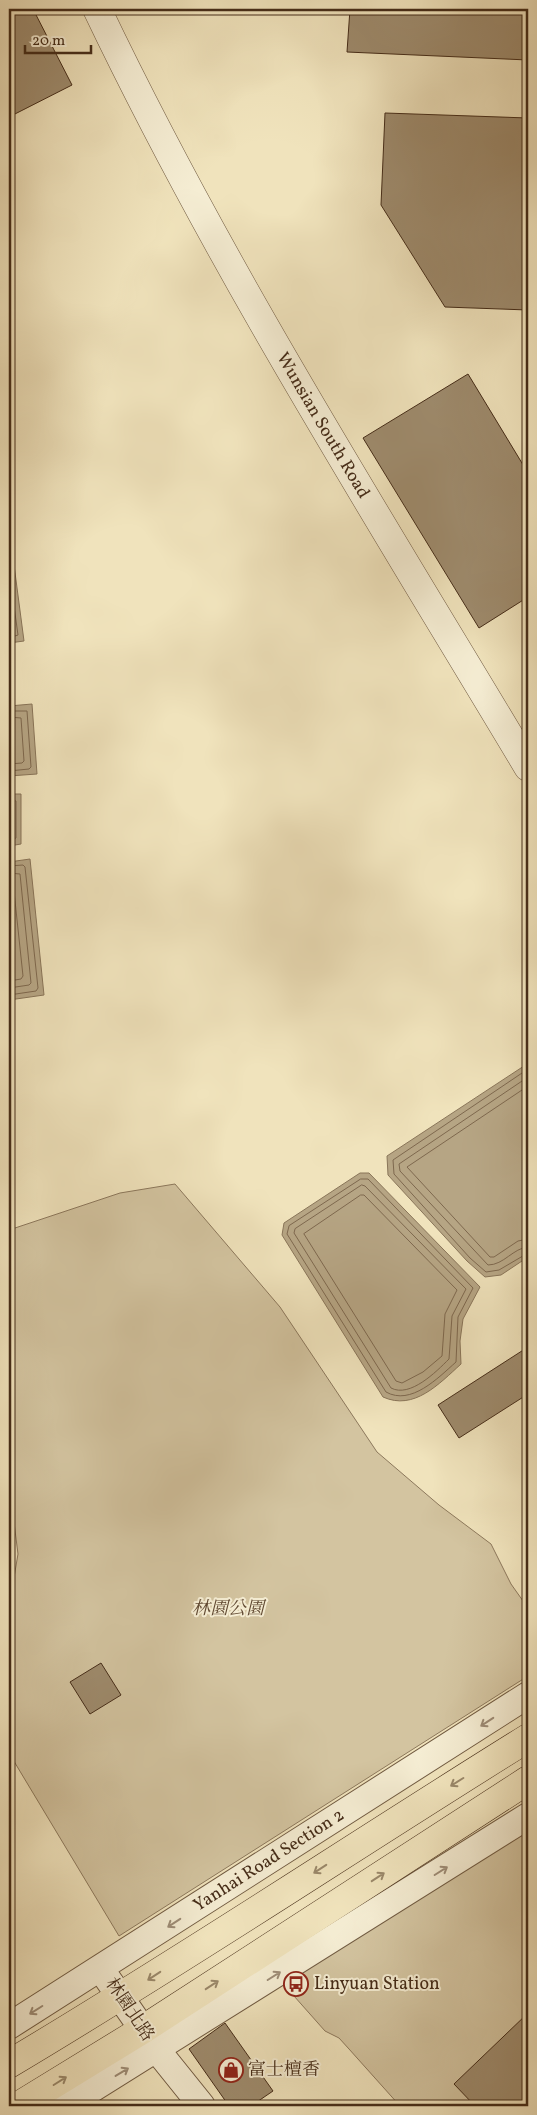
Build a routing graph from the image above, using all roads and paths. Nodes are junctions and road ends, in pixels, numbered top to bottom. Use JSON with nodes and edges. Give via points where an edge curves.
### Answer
{"nodes":[{"id":1,"x":97,"y":9,"type":"edge"},
{"id":2,"x":528,"y":767,"type":"edge"},
{"id":3,"x":528,"y":1696,"type":"edge"},
{"id":4,"x":528,"y":1738,"type":"edge"},
{"id":5,"x":528,"y":1780,"type":"edge"},
{"id":6,"x":528,"y":1816,"type":"edge"},
{"id":7,"x":102,"y":1969,"type":"junction"},
{"id":8,"x":120,"y":1998,"type":"junction"},
{"id":9,"x":9,"y":2026,"type":"edge"},
{"id":10,"x":149,"y":2040,"type":"junction"},
{"id":11,"x":9,"y":2064,"type":"edge"},
{"id":12,"x":18,"y":2106,"type":"edge"},
{"id":13,"x":65,"y":2106,"type":"edge"},
{"id":14,"x":202,"y":2106,"type":"edge"}],
"edges":[{"from":1,"to":2,"type":"street","name":"Wunsian South Road","via":[[185,182],[343,460]]},
{"from":3,"to":7,"type":"street","name":"Yanhai Road Section 2","one_way":true},
{"from":4,"to":8,"type":"main road","name":"Yanhai Road Section 2","one_way":true},
{"from":10,"to":5,"type":"main road","one_way":true},
{"from":10,"to":6,"type":"street","one_way":true},
{"from":7,"to":8,"type":"street","name":"林園北路"},
{"from":7,"to":9,"type":"street","name":"Yanhai Road Section 2","one_way":true},
{"from":8,"to":10,"type":"street","name":"林園北路"},
{"from":8,"to":11,"type":"main road","name":"Yanhai Road Section 2"},
{"from":12,"to":10,"type":"main road","one_way":true},
{"from":13,"to":10,"type":"street","one_way":true},
{"from":10,"to":14,"type":"street","name":"林園北路"}]}
